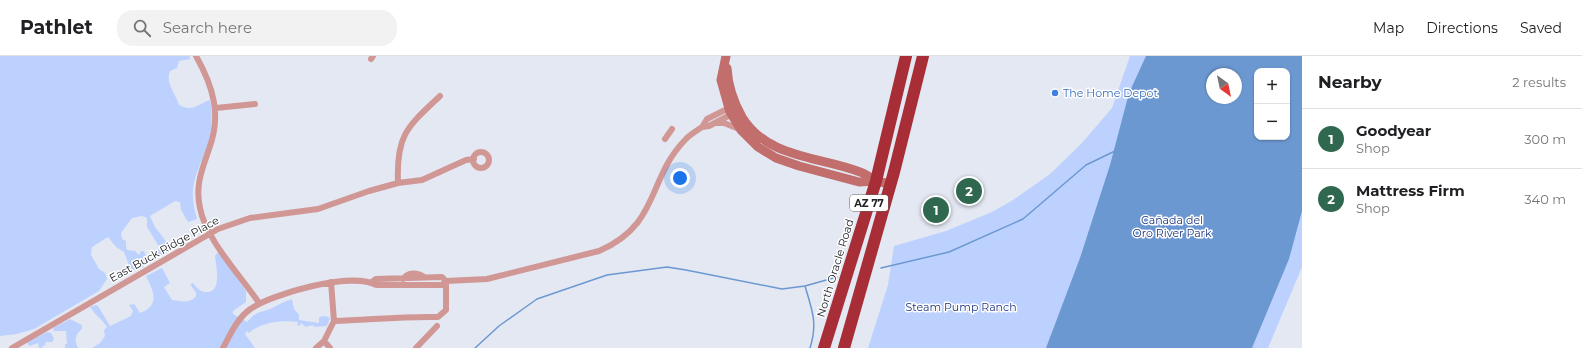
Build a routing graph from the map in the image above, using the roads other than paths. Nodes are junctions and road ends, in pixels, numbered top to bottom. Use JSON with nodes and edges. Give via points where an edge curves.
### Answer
{"nodes":[{"id":1,"x":196,"y":56,"type":"edge"},
{"id":2,"x":726,"y":56,"type":"edge"},
{"id":3,"x":906,"y":56,"type":"edge"},
{"id":4,"x":923,"y":56,"type":"edge"},
{"id":5,"x":440,"y":96,"type":"dead end"},
{"id":6,"x":255,"y":104,"type":"dead end"},
{"id":7,"x":216,"y":108,"type":"junction"},
{"id":8,"x":734,"y":109,"type":"junction"},
{"id":9,"x":714,"y":123,"type":"junction"},
{"id":10,"x":702,"y":127,"type":"junction"},
{"id":11,"x":672,"y":130,"type":"dead end"},
{"id":12,"x":742,"y":130,"type":"junction"},
{"id":13,"x":665,"y":139,"type":"dead end"},
{"id":14,"x":474,"y":159,"type":"dead end"},
{"id":15,"x":876,"y":182,"type":"junction"},
{"id":16,"x":398,"y":183,"type":"junction"},
{"id":17,"x":890,"y":184,"type":"junction"},
{"id":18,"x":209,"y":233,"type":"junction"},
{"id":19,"x":446,"y":281,"type":"junction"},
{"id":20,"x":331,"y":282,"type":"junction"},
{"id":21,"x":372,"y":282,"type":"junction"},
{"id":22,"x":259,"y":303,"type":"junction"},
{"id":23,"x":334,"y":321,"type":"junction"},
{"id":24,"x":437,"y":326,"type":"dead end"},
{"id":25,"x":324,"y":342,"type":"junction"},
{"id":26,"x":12,"y":348,"type":"edge"},
{"id":27,"x":223,"y":348,"type":"edge"},
{"id":28,"x":316,"y":348,"type":"edge"},
{"id":29,"x":330,"y":348,"type":"edge"},
{"id":30,"x":416,"y":348,"type":"edge"},
{"id":31,"x":824,"y":348,"type":"edge"},
{"id":32,"x":844,"y":348,"type":"edge"}],
"edges":[{"from":1,"to":7,"type":"street","via":[[210,85]]},
{"from":2,"to":8,"type":"street"},
{"from":3,"to":15,"type":"highway","name":"North Oracle Road","number":"AZ 77"},
{"from":4,"to":17,"type":"highway","number":"AZ 77"},
{"from":5,"to":16,"type":"street","via":[[412,124],[403,137],[399,150]]},
{"from":6,"to":7,"type":"street"},
{"from":7,"to":18,"type":"street","via":[[213,137],[202,166],[198,186],[200,209]]},
{"from":8,"to":9,"type":"street"},
{"from":8,"to":10,"type":"street","via":[[707,120]]},
{"from":8,"to":12,"type":"street"},
{"from":8,"to":15,"type":"street","via":[[762,140],[779,149],[862,172]]},
{"from":9,"to":10,"type":"street"},
{"from":9,"to":12,"type":"street","via":[[724,123]]},
{"from":10,"to":19,"type":"street","via":[[686,138],[675,151],[642,218],[632,230],[610,246],[487,279]]},
{"from":11,"to":13,"type":"street"},
{"from":12,"to":15,"type":"street","via":[[758,147],[776,158],[859,182]]},
{"from":14,"to":16,"type":"street","name":"East Buck Ridge Place","via":[[466,160],[422,180]]},
{"from":15,"to":17,"type":"street"},
{"from":15,"to":31,"type":"highway","name":"North Oracle Road","number":"AZ 77"},
{"from":16,"to":18,"type":"street","name":"East Buck Ridge Place","via":[[318,209],[250,218]]},
{"from":17,"to":32,"type":"highway","number":"AZ 77"},
{"from":18,"to":22,"type":"street"},
{"from":18,"to":26,"type":"street","name":"East Buck Ridge Place"},
{"from":19,"to":21,"type":"street","via":[[442,278],[403,278],[376,279]]},
{"from":19,"to":21,"type":"street","via":[[442,285],[376,285]]},
{"from":19,"to":23,"type":"street","via":[[446,310],[438,317],[410,316]]},
{"from":20,"to":21,"type":"street"},
{"from":20,"to":22,"type":"street","via":[[296,290]]},
{"from":20,"to":23,"type":"street"},
{"from":22,"to":27,"type":"street","via":[[240,319]]},
{"from":23,"to":25,"type":"street"},
{"from":24,"to":30,"type":"street"},
{"from":25,"to":28,"type":"street"},
{"from":25,"to":29,"type":"street"}]}
